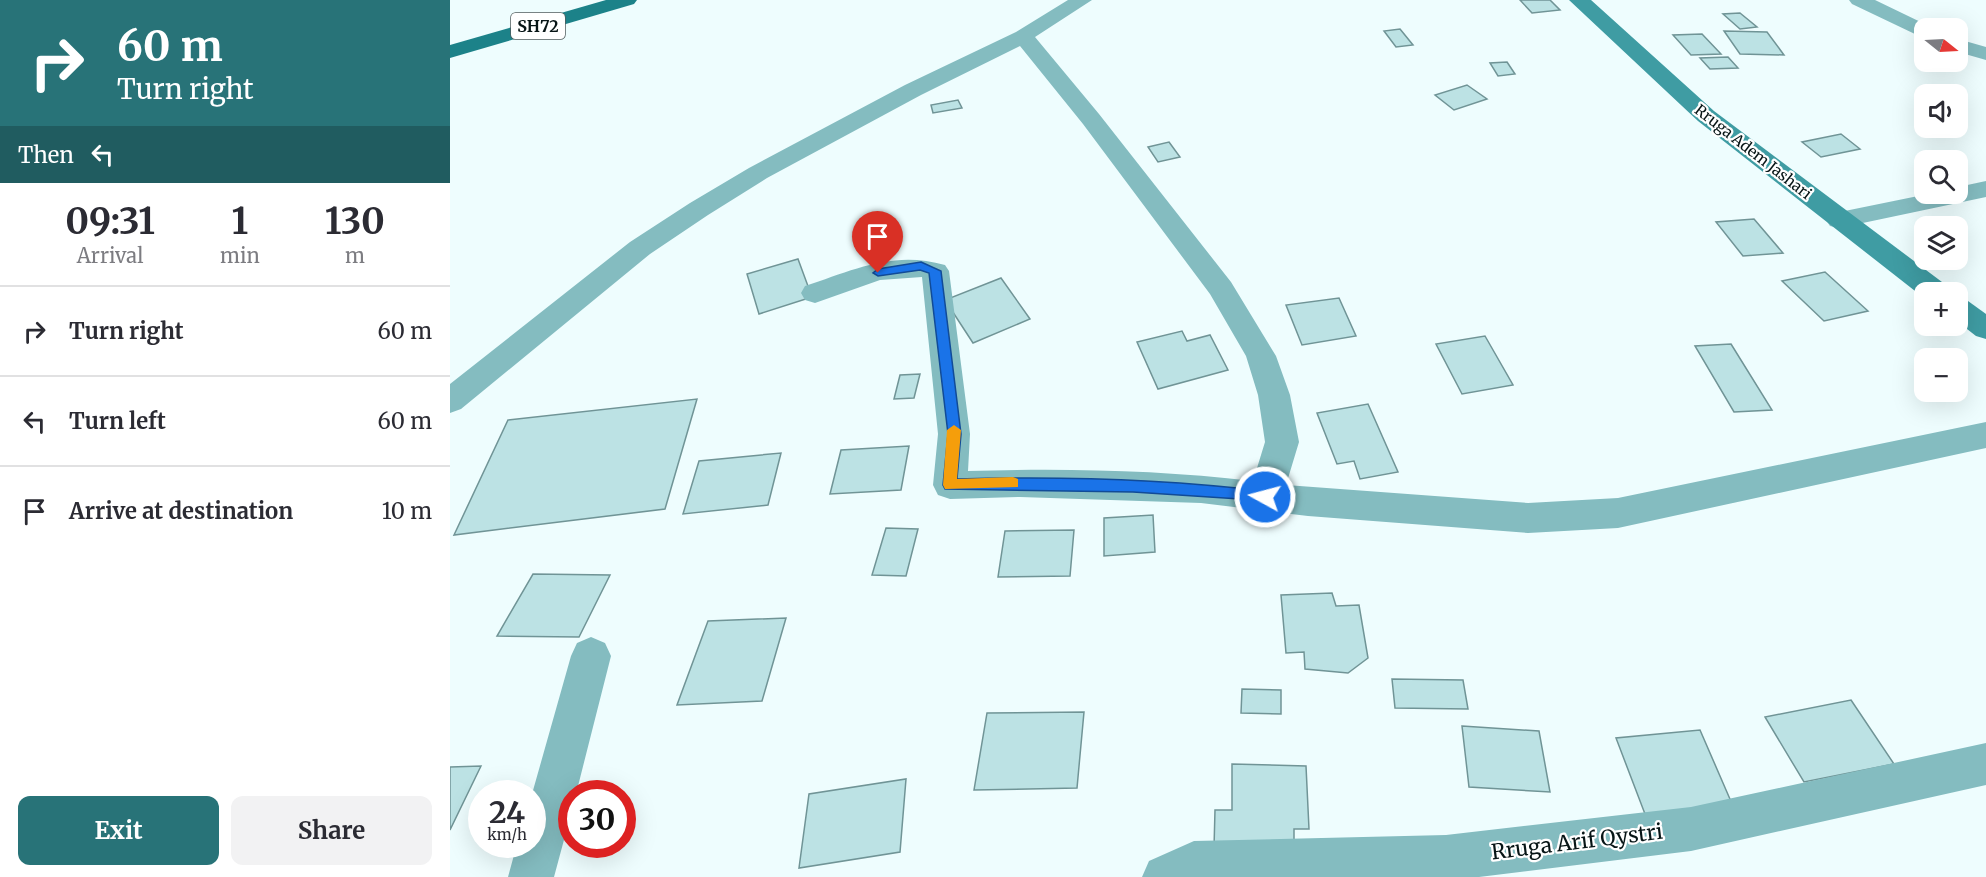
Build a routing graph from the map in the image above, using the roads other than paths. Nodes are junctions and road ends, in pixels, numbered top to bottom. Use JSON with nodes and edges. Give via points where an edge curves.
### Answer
{"nodes":[{"id":1,"x":627,"y":0,"type":"edge"},
{"id":2,"x":1082,"y":0,"type":"edge"},
{"id":3,"x":1580,"y":0,"type":"edge"},
{"id":4,"x":1859,"y":0,"type":"edge"},
{"id":5,"x":1914,"y":26,"type":"edge"},
{"id":6,"x":1023,"y":36,"type":"junction"},
{"id":7,"x":1968,"y":48,"type":"edge"},
{"id":8,"x":450,"y":52,"type":"edge"},
{"id":9,"x":1986,"y":54,"type":"edge"},
{"id":10,"x":1986,"y":189,"type":"edge"},
{"id":11,"x":1839,"y":220,"type":"junction"},
{"id":12,"x":1923,"y":282,"type":"edge"},
{"id":13,"x":815,"y":293,"type":"dead end"},
{"id":14,"x":1968,"y":316,"type":"edge"},
{"id":15,"x":1986,"y":329,"type":"edge"},
{"id":16,"x":450,"y":401,"type":"edge"},
{"id":17,"x":1986,"y":435,"type":"edge"},
{"id":18,"x":1265,"y":497,"type":"junction"},
{"id":19,"x":591,"y":656,"type":"dead end"},
{"id":20,"x":1986,"y":764,"type":"edge"},
{"id":21,"x":531,"y":877,"type":"edge"},
{"id":22,"x":1165,"y":877,"type":"edge"}],
"edges":[{"from":1,"to":8,"type":"main road","number":"SH72"},
{"from":2,"to":6,"type":"street"},
{"from":3,"to":11,"type":"street","name":"Rruga Adem Jashari","via":[[1706,116]]},
{"from":4,"to":5,"type":"street"},
{"from":6,"to":16,"type":"street","via":[[913,90],[699,209],[640,248]]},
{"from":6,"to":18,"type":"street","via":[[1221,289],[1261,356],[1274,395],[1281,442]]},
{"from":7,"to":9,"type":"street"},
{"from":10,"to":11,"type":"street"},
{"from":11,"to":12,"type":"street","name":"Rruga Adem Jashari"},
{"from":13,"to":18,"type":"street","via":[[878,273],[921,266],[935,271],[954,434],[950,485],[1020,483],[1201,489]]},
{"from":14,"to":15,"type":"street"},
{"from":17,"to":18,"type":"street","via":[[1618,513],[1528,518]]},
{"from":19,"to":21,"type":"street"},
{"from":20,"to":22,"type":"street","name":"Rruga Arif Qystri","via":[[1691,829],[1446,858],[1194,864]]}]}
